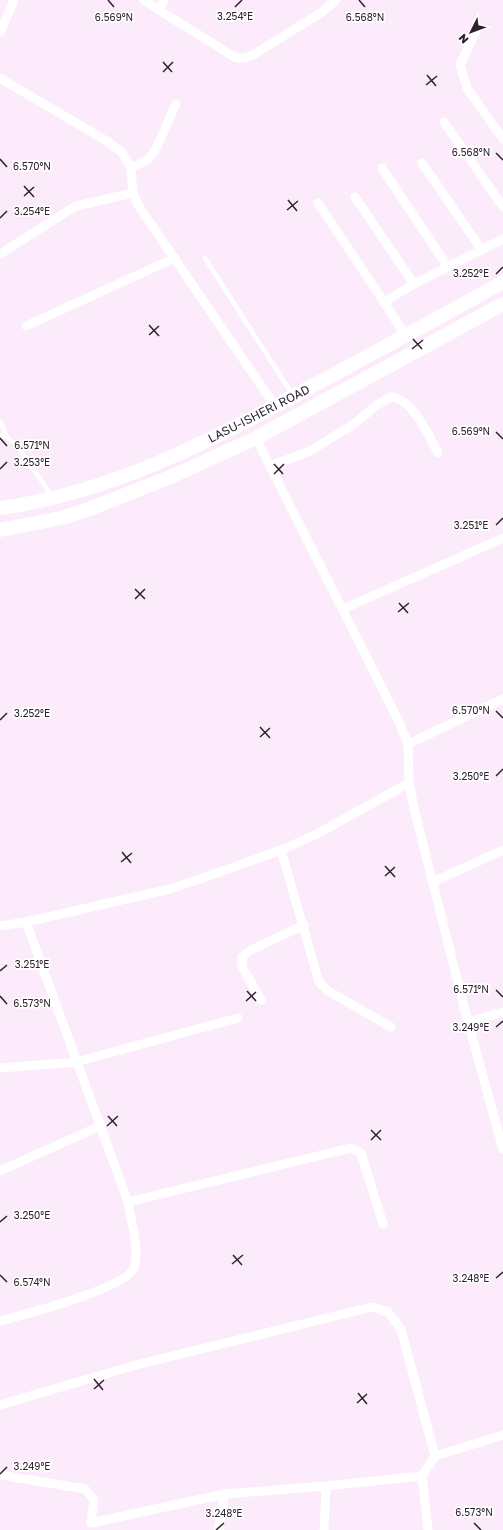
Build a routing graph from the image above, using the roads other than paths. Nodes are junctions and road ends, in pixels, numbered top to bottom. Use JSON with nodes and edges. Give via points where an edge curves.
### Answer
{"nodes":[{"id":1,"x":13,"y":0,"type":"edge"},
{"id":2,"x":144,"y":0,"type":"edge"},
{"id":3,"x":164,"y":0,"type":"edge"},
{"id":4,"x":336,"y":0,"type":"edge"},
{"id":5,"x":159,"y":10,"type":"junction"},
{"id":6,"x":477,"y":29,"type":"dead end"},
{"id":7,"x":0,"y":32,"type":"edge"},
{"id":8,"x":0,"y":78,"type":"edge"},
{"id":9,"x":176,"y":104,"type":"dead end"},
{"id":10,"x":444,"y":122,"type":"dead end"},
{"id":11,"x":503,"y":139,"type":"edge"},
{"id":12,"x":422,"y":163,"type":"dead end"},
{"id":13,"x":131,"y":168,"type":"junction"},
{"id":14,"x":382,"y":168,"type":"dead end"},
{"id":15,"x":133,"y":193,"type":"junction"},
{"id":16,"x":355,"y":197,"type":"dead end"},
{"id":17,"x":318,"y":203,"type":"dead end"},
{"id":18,"x":503,"y":207,"type":"edge"},
{"id":19,"x":503,"y":239,"type":"edge"},
{"id":20,"x":481,"y":249,"type":"junction"},
{"id":21,"x":0,"y":254,"type":"edge"},
{"id":22,"x":175,"y":258,"type":"junction"},
{"id":23,"x":205,"y":258,"type":"dead end"},
{"id":24,"x":448,"y":266,"type":"junction"},
{"id":25,"x":503,"y":282,"type":"edge"},
{"id":26,"x":414,"y":284,"type":"junction"},
{"id":27,"x":384,"y":302,"type":"junction"},
{"id":28,"x":503,"y":304,"type":"edge"},
{"id":29,"x":26,"y":326,"type":"dead end"},
{"id":30,"x":406,"y":336,"type":"junction"},
{"id":31,"x":294,"y":396,"type":"junction"},
{"id":32,"x":275,"y":406,"type":"junction"},
{"id":33,"x":0,"y":421,"type":"edge"},
{"id":34,"x":0,"y":436,"type":"edge"},
{"id":35,"x":7,"y":437,"type":"junction"},
{"id":36,"x":256,"y":438,"type":"junction"},
{"id":37,"x":438,"y":453,"type":"dead end"},
{"id":38,"x":270,"y":466,"type":"junction"},
{"id":39,"x":54,"y":499,"type":"junction"},
{"id":40,"x":0,"y":508,"type":"edge"},
{"id":41,"x":0,"y":530,"type":"edge"},
{"id":42,"x":503,"y":538,"type":"edge"},
{"id":43,"x":343,"y":609,"type":"junction"},
{"id":44,"x":503,"y":699,"type":"edge"},
{"id":45,"x":408,"y":744,"type":"junction"},
{"id":46,"x":409,"y":783,"type":"junction"},
{"id":47,"x":281,"y":850,"type":"junction"},
{"id":48,"x":503,"y":850,"type":"edge"},
{"id":49,"x":433,"y":882,"type":"junction"},
{"id":50,"x":26,"y":922,"type":"junction"},
{"id":51,"x":304,"y":925,"type":"junction"},
{"id":52,"x":0,"y":926,"type":"edge"},
{"id":53,"x":261,"y":1000,"type":"dead end"},
{"id":54,"x":503,"y":1012,"type":"edge"},
{"id":55,"x":238,"y":1018,"type":"dead end"},
{"id":56,"x":468,"y":1022,"type":"junction"},
{"id":57,"x":391,"y":1027,"type":"dead end"},
{"id":58,"x":76,"y":1062,"type":"junction"},
{"id":59,"x":0,"y":1068,"type":"edge"},
{"id":60,"x":100,"y":1126,"type":"junction"},
{"id":61,"x":503,"y":1149,"type":"edge"},
{"id":62,"x":0,"y":1171,"type":"edge"},
{"id":63,"x":128,"y":1202,"type":"junction"},
{"id":64,"x":383,"y":1224,"type":"dead end"},
{"id":65,"x":0,"y":1321,"type":"edge"},
{"id":66,"x":0,"y":1405,"type":"edge"},
{"id":67,"x":503,"y":1435,"type":"edge"},
{"id":68,"x":435,"y":1456,"type":"junction"},
{"id":69,"x":0,"y":1475,"type":"edge"},
{"id":70,"x":422,"y":1476,"type":"junction"},
{"id":71,"x":326,"y":1486,"type":"junction"},
{"id":72,"x":225,"y":1494,"type":"junction"},
{"id":73,"x":90,"y":1526,"type":"edge"},
{"id":74,"x":218,"y":1530,"type":"edge"},
{"id":75,"x":324,"y":1530,"type":"edge"},
{"id":76,"x":428,"y":1530,"type":"edge"}],
"edges":[{"from":1,"to":7,"type":"street"},
{"from":2,"to":5,"type":"street"},
{"from":3,"to":5,"type":"street"},
{"from":4,"to":5,"type":"street","via":[[322,12],[245,58],[236,58]]},
{"from":6,"to":11,"type":"street","via":[[460,65],[467,88]]},
{"from":8,"to":13,"type":"street","via":[[105,140],[122,152]]},
{"from":9,"to":13,"type":"street","via":[[155,151],[147,160]]},
{"from":10,"to":18,"type":"street"},
{"from":12,"to":20,"type":"street"},
{"from":13,"to":15,"type":"street"},
{"from":14,"to":24,"type":"street"},
{"from":15,"to":21,"type":"street","via":[[76,206]]},
{"from":15,"to":22,"type":"street","via":[[138,205]]},
{"from":16,"to":26,"type":"street"},
{"from":17,"to":27,"type":"street"},
{"from":19,"to":20,"type":"street"},
{"from":20,"to":24,"type":"street"},
{"from":22,"to":29,"type":"street"},
{"from":22,"to":32,"type":"street"},
{"from":23,"to":31,"type":"lane"},
{"from":24,"to":26,"type":"street"},
{"from":25,"to":30,"type":"main road","name":"LASU-ISHERI ROAD"},
{"from":26,"to":27,"type":"street"},
{"from":27,"to":30,"type":"street"},
{"from":28,"to":36,"type":"main road","name":"LASU-ISHERI ROAD"},
{"from":30,"to":31,"type":"main road","name":"LASU-ISHERI ROAD"},
{"from":31,"to":32,"type":"main road","name":"LASU-ISHERI ROAD"},
{"from":32,"to":39,"type":"main road","name":"LASU-ISHERI ROAD","via":[[127,476]]},
{"from":33,"to":35,"type":"lane"},
{"from":34,"to":35,"type":"lane"},
{"from":35,"to":39,"type":"lane","via":[[17,446]]},
{"from":36,"to":38,"type":"street"},
{"from":36,"to":41,"type":"main road","name":"LASU-ISHERI ROAD","via":[[175,475],[92,508],[62,518]]},
{"from":37,"to":38,"type":"street","via":[[414,413],[400,399],[391,397],[310,451]]},
{"from":38,"to":43,"type":"street"},
{"from":39,"to":40,"type":"main road","name":"LASU-ISHERI ROAD"},
{"from":42,"to":43,"type":"street"},
{"from":43,"to":45,"type":"street"},
{"from":44,"to":45,"type":"street"},
{"from":45,"to":46,"type":"street"},
{"from":46,"to":47,"type":"street","via":[[315,835]]},
{"from":46,"to":49,"type":"street"},
{"from":47,"to":50,"type":"street","via":[[170,889]]},
{"from":47,"to":51,"type":"street"},
{"from":48,"to":49,"type":"street"},
{"from":49,"to":56,"type":"street"},
{"from":50,"to":52,"type":"street"},
{"from":50,"to":58,"type":"street"},
{"from":51,"to":53,"type":"street","via":[[251,950],[242,957],[242,967]]},
{"from":51,"to":57,"type":"street","via":[[319,982],[328,991]]},
{"from":54,"to":56,"type":"street"},
{"from":55,"to":58,"type":"street"},
{"from":56,"to":61,"type":"street"},
{"from":58,"to":59,"type":"street"},
{"from":58,"to":60,"type":"street"},
{"from":60,"to":62,"type":"street"},
{"from":60,"to":63,"type":"street"},
{"from":63,"to":64,"type":"street","via":[[350,1148],[361,1153]]},
{"from":63,"to":65,"type":"street","via":[[136,1254],[134,1269],[126,1277],[68,1302]]},
{"from":66,"to":68,"type":"street","via":[[136,1365],[372,1307],[388,1312],[401,1329]]},
{"from":67,"to":68,"type":"street"},
{"from":68,"to":70,"type":"street"},
{"from":69,"to":73,"type":"street","via":[[85,1490],[94,1500]]},
{"from":70,"to":71,"type":"street"},
{"from":70,"to":76,"type":"street"},
{"from":71,"to":72,"type":"street"},
{"from":71,"to":75,"type":"street"},
{"from":72,"to":73,"type":"street"},
{"from":72,"to":74,"type":"street"}]}
